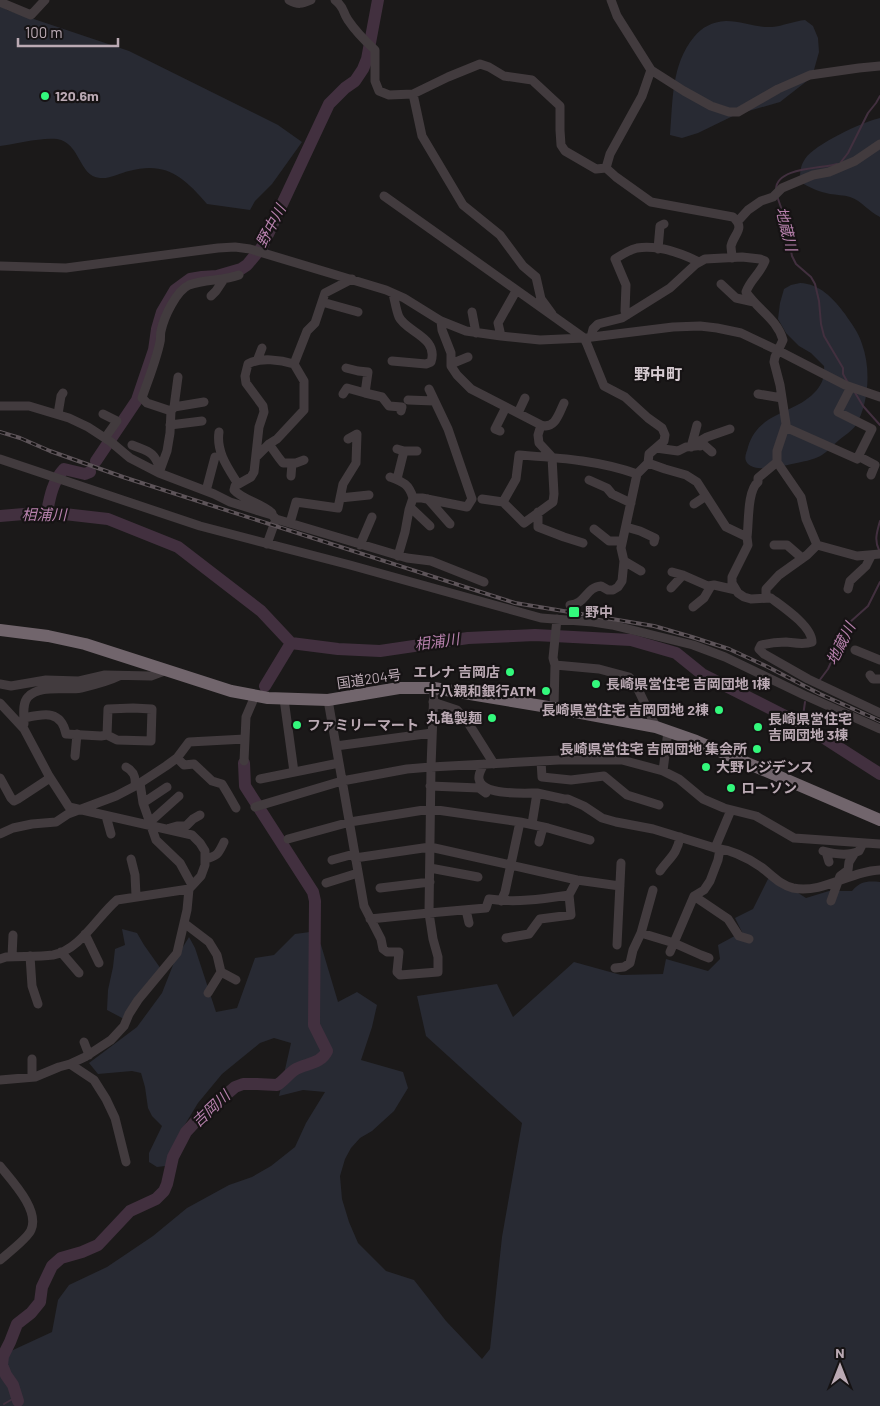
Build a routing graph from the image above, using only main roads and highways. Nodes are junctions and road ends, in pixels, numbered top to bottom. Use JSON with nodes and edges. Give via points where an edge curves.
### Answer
{"nodes":[{"id":1,"x":0,"y":630,"type":"edge"},
{"id":2,"x":880,"y":820,"type":"edge"}],
"edges":[{"from":1,"to":2,"type":"highway","name":"国道204号","via":[[86,644],[231,691],[268,698],[328,700],[399,688],[434,688],[662,729]]}]}
